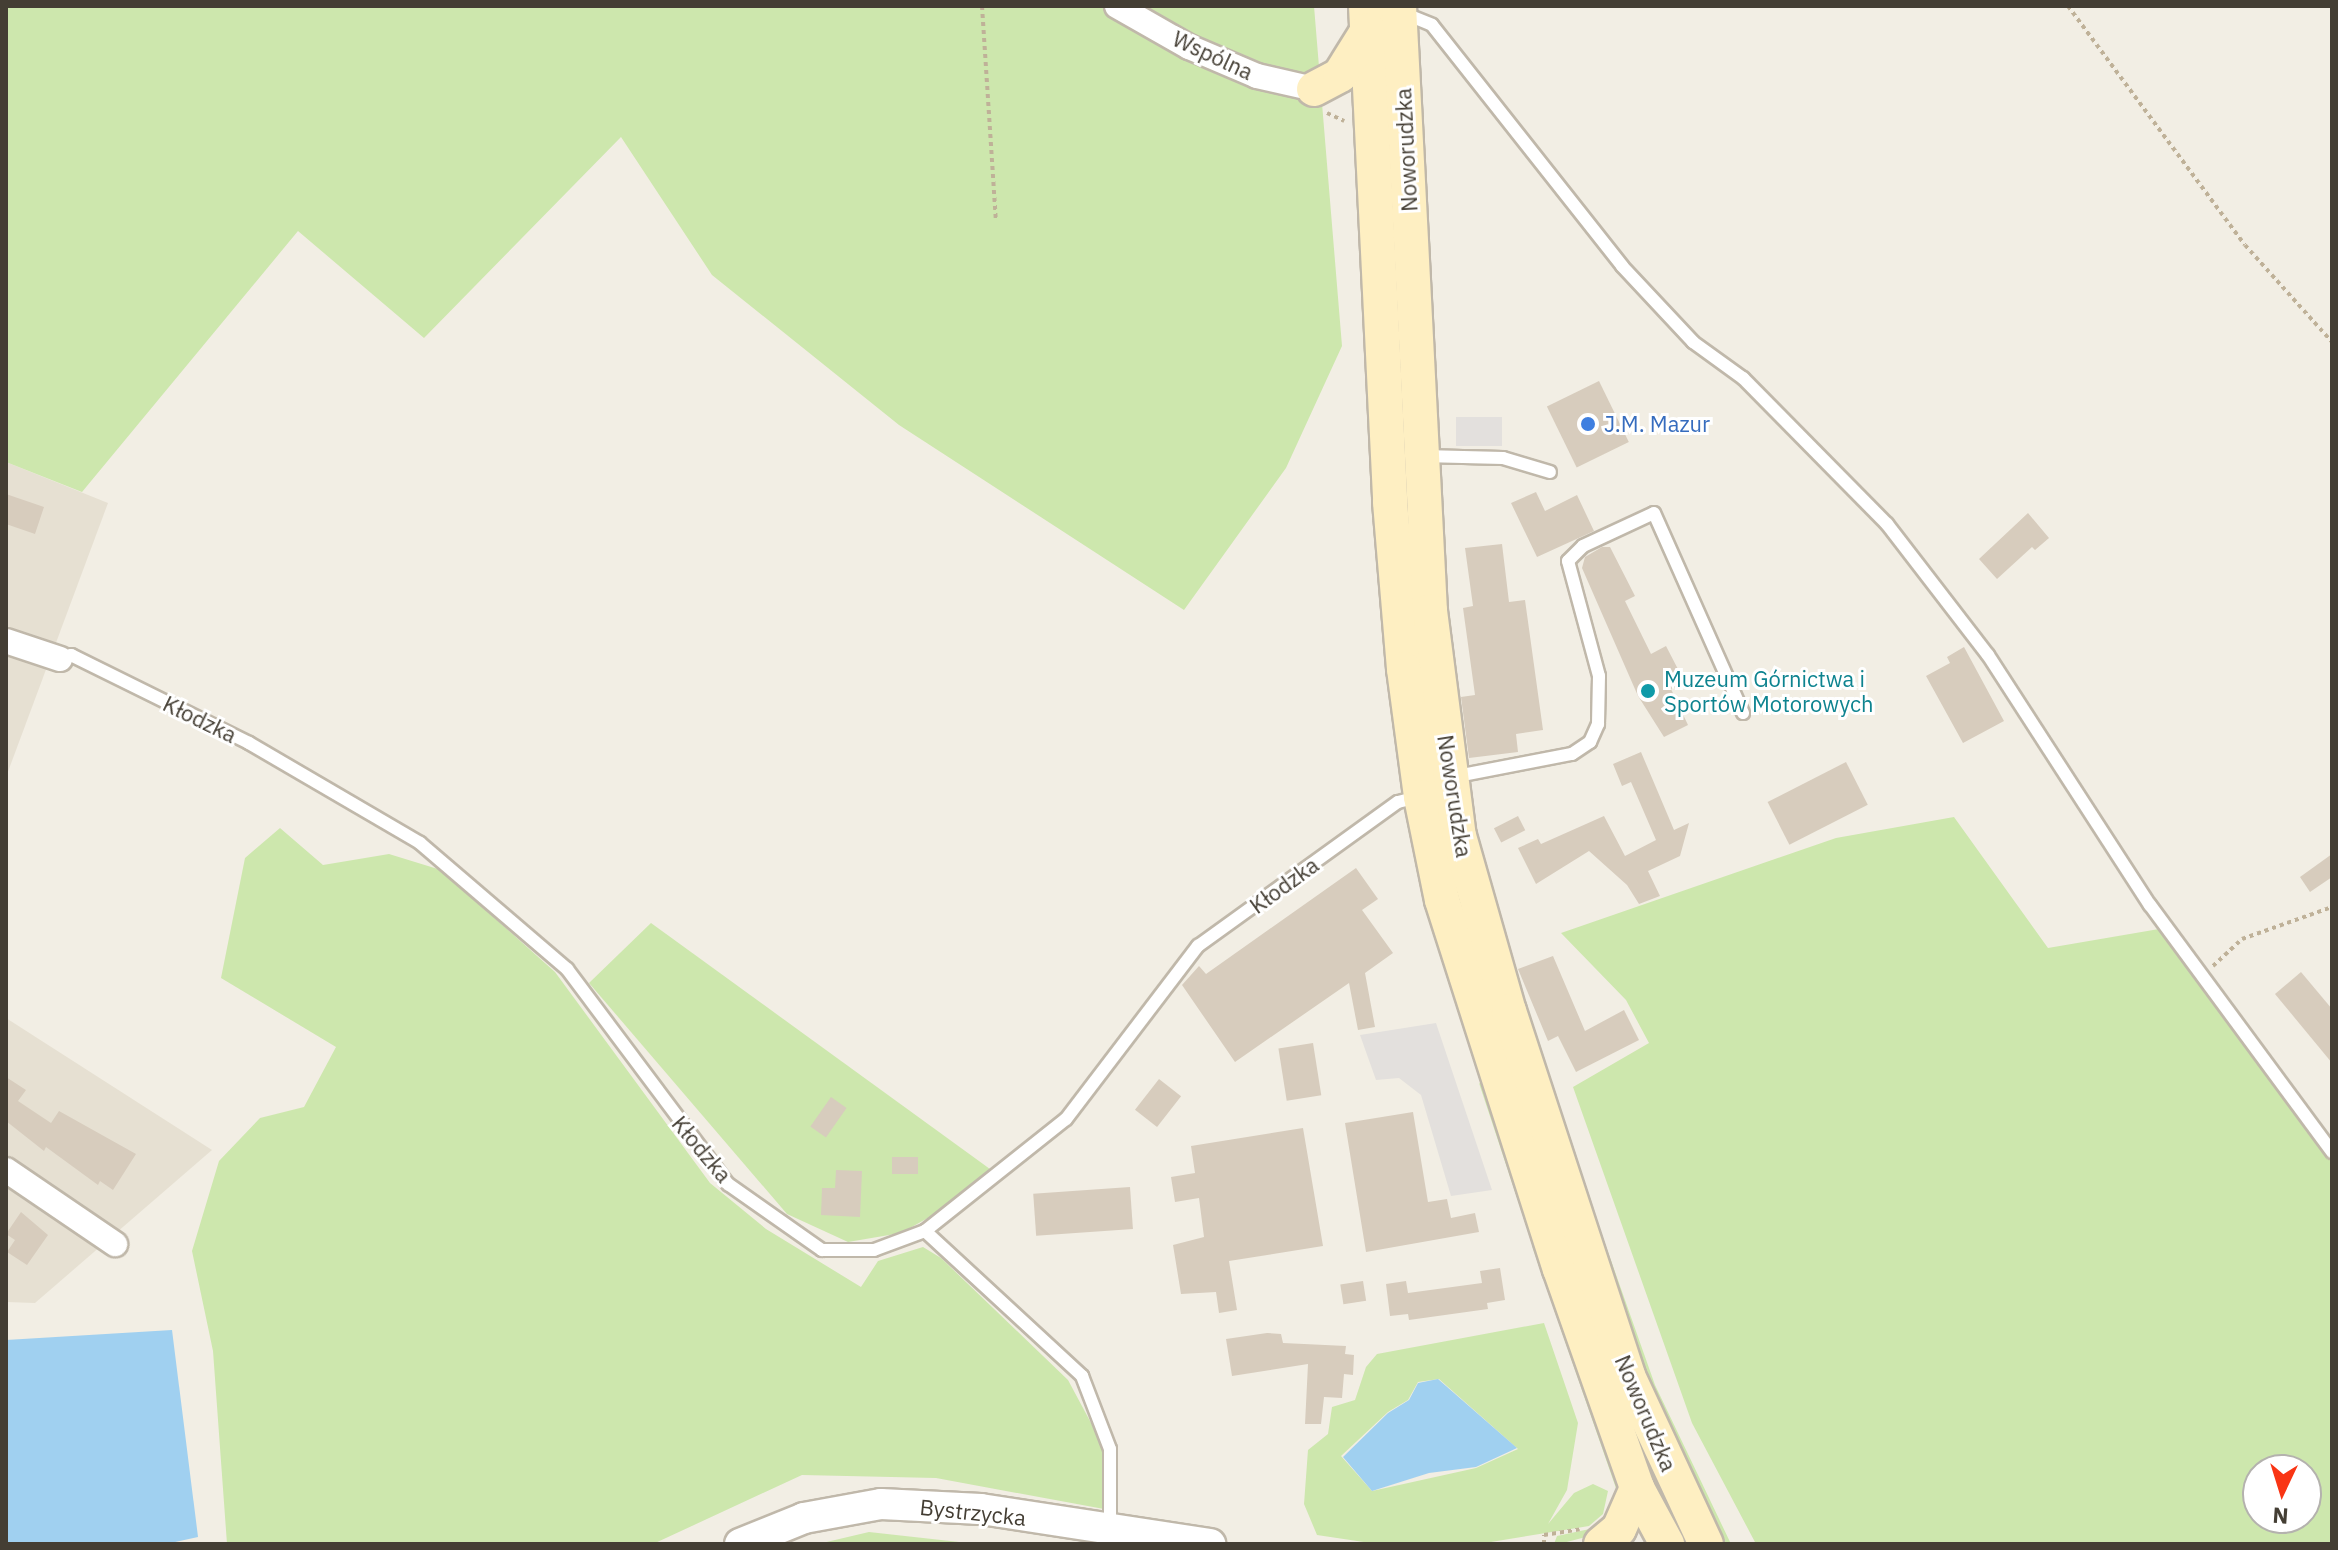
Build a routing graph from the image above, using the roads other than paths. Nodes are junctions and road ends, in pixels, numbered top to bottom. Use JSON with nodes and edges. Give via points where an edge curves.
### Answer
{"nodes":[{"id":1,"x":1117,"y":6,"type":"edge"},
{"id":2,"x":1400,"y":9,"type":"edge"},
{"id":3,"x":1367,"y":18,"type":"edge"},
{"id":4,"x":1314,"y":89,"type":"junction"},
{"id":5,"x":1372,"y":129,"type":"junction"},
{"id":6,"x":1421,"y":456,"type":"junction"},
{"id":7,"x":1550,"y":472,"type":"dead end"},
{"id":8,"x":6,"y":641,"type":"edge"},
{"id":9,"x":60,"y":659,"type":"joint"},
{"id":10,"x":1743,"y":713,"type":"dead end"},
{"id":11,"x":1449,"y":778,"type":"junction"},
{"id":12,"x":1421,"y":797,"type":"junction"},
{"id":13,"x":2332,"y":1152,"type":"edge"},
{"id":14,"x":6,"y":1170,"type":"edge"},
{"id":15,"x":925,"y":1231,"type":"junction"},
{"id":16,"x":115,"y":1244,"type":"dead end"},
{"id":17,"x":1637,"y":1488,"type":"junction"},
{"id":18,"x":1110,"y":1529,"type":"junction"},
{"id":19,"x":1596,"y":1536,"type":"edge"},
{"id":20,"x":1696,"y":1537,"type":"edge"},
{"id":21,"x":740,"y":1544,"type":"edge"},
{"id":22,"x":1210,"y":1544,"type":"edge"},
{"id":23,"x":1667,"y":1544,"type":"edge"}],
"edges":[{"from":1,"to":4,"type":"street","name":"Wspólna","via":[[1189,47],[1257,76]]},
{"from":2,"to":6,"type":"main road","name":"Noworudzka"},
{"from":2,"to":13,"type":"lane","via":[[1432,25],[1622,266],[1693,342],[1743,378],[1887,524],[1988,655],[2150,905]]},
{"from":3,"to":4,"type":"main road","via":[[1340,75]]},
{"from":3,"to":5,"type":"main road","name":"Noworudzka"},
{"from":4,"to":5,"type":"main road","via":[[1355,105]]},
{"from":5,"to":12,"type":"main road","name":"Noworudzka","via":[[1390,502]]},
{"from":6,"to":7,"type":"lane","via":[[1503,458]]},
{"from":6,"to":11,"type":"main road","name":"Noworudzka","via":[[1430,611]]},
{"from":8,"to":9,"type":"street","name":"Kłodzka"},
{"from":9,"to":15,"type":"lane","name":"Kłodzka","via":[[71,655],[249,743],[420,843],[567,969],[728,1184],[822,1250],[874,1250]]},
{"from":10,"to":11,"type":"lane","via":[[1654,513],[1583,546],[1568,561],[1599,676],[1598,724],[1590,742],[1572,754]]},
{"from":11,"to":20,"type":"main road","name":"Noworudzka","via":[[1473,894],[1584,1247],[1628,1376]]},
{"from":12,"to":15,"type":"lane","name":"Kłodzka","via":[[1398,802],[1198,946],[1066,1119]]},
{"from":12,"to":17,"type":"main road","name":"Noworudzka","via":[[1442,900],[1464,972]]},
{"from":14,"to":16,"type":"street"},
{"from":15,"to":18,"type":"lane","via":[[1082,1376],[1110,1449]]},
{"from":17,"to":19,"type":"main road","via":[[1619,1529]]},
{"from":17,"to":23,"type":"main road","name":"Noworudzka"},
{"from":18,"to":21,"type":"street","name":"Bystrzycka","via":[[981,1509],[881,1504],[804,1518]]},
{"from":18,"to":22,"type":"street","name":"Bystrzycka"}]}
